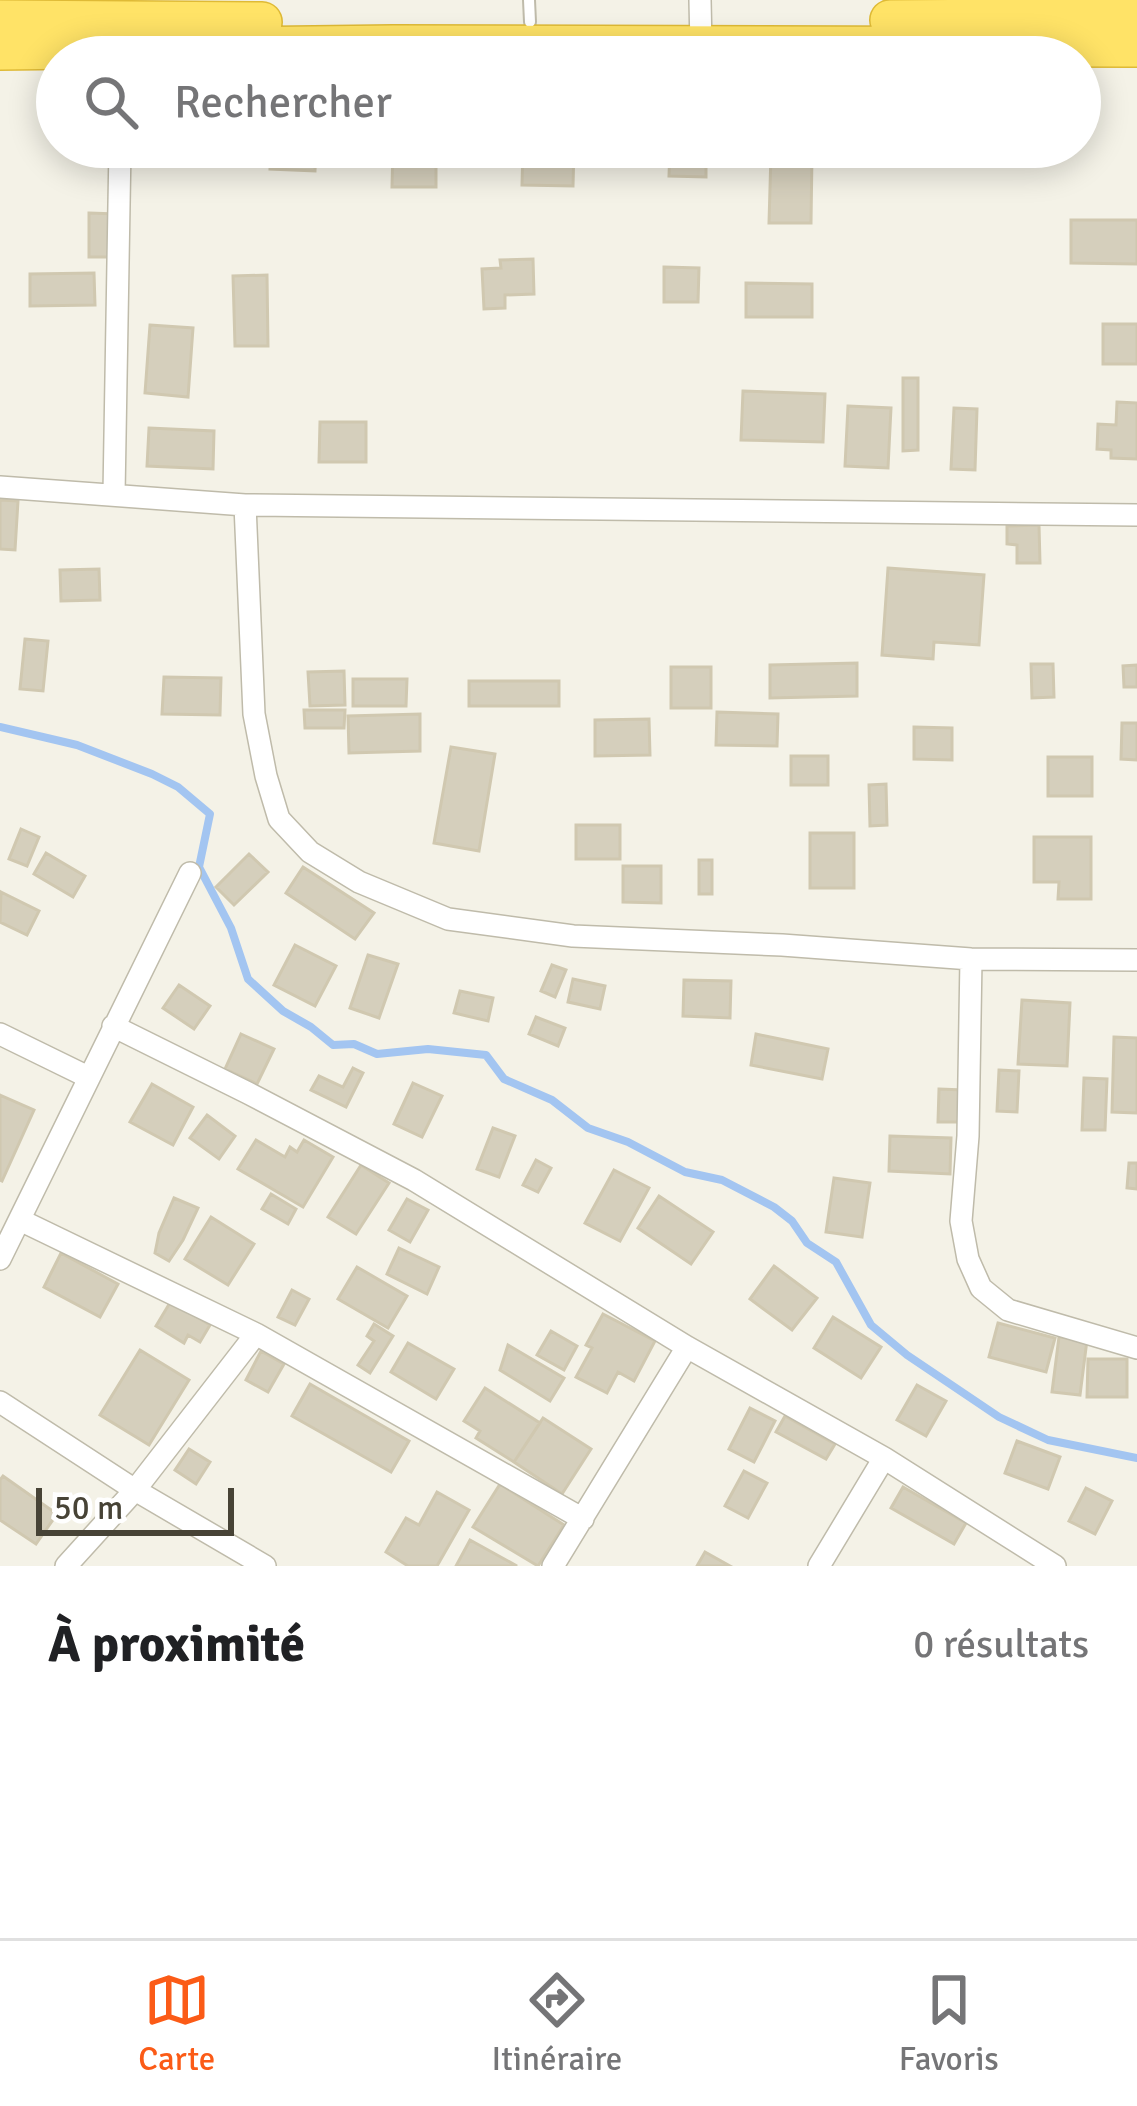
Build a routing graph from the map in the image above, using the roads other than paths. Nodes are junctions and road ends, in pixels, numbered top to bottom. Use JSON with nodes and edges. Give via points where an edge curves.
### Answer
{"nodes":[{"id":1,"x":985,"y":10,"type":"edge"},
{"id":2,"x":530,"y":11,"type":"edge"},
{"id":3,"x":0,"y":20,"type":"edge"},
{"id":4,"x":1132,"y":21,"type":"edge"},
{"id":5,"x":700,"y":22,"type":"edge"},
{"id":6,"x":513,"y":36,"type":"edge"},
{"id":7,"x":0,"y":50,"type":"edge"},
{"id":8,"x":36,"y":51,"type":"edge"},
{"id":9,"x":120,"y":168,"type":"edge"},
{"id":10,"x":0,"y":488,"type":"edge"},
{"id":11,"x":114,"y":494,"type":"junction"},
{"id":12,"x":245,"y":505,"type":"junction"},
{"id":13,"x":1137,"y":515,"type":"edge"},
{"id":14,"x":190,"y":873,"type":"dead end"},
{"id":15,"x":971,"y":959,"type":"junction"},
{"id":16,"x":1137,"y":960,"type":"edge"},
{"id":17,"x":112,"y":1026,"type":"junction"},
{"id":18,"x":0,"y":1034,"type":"edge"},
{"id":19,"x":88,"y":1077,"type":"junction"},
{"id":20,"x":20,"y":1220,"type":"junction"},
{"id":21,"x":0,"y":1259,"type":"edge"},
{"id":22,"x":256,"y":1334,"type":"junction"},
{"id":23,"x":687,"y":1347,"type":"junction"},
{"id":24,"x":1137,"y":1348,"type":"edge"},
{"id":25,"x":0,"y":1402,"type":"edge"},
{"id":26,"x":884,"y":1459,"type":"junction"},
{"id":27,"x":135,"y":1490,"type":"junction"},
{"id":28,"x":583,"y":1519,"type":"junction"},
{"id":29,"x":66,"y":1566,"type":"edge"},
{"id":30,"x":266,"y":1566,"type":"edge"},
{"id":31,"x":553,"y":1566,"type":"edge"},
{"id":32,"x":819,"y":1566,"type":"edge"},
{"id":33,"x":1055,"y":1566,"type":"edge"}],
"edges":[{"from":1,"to":4,"type":"highway"},
{"from":1,"to":5,"type":"highway"},
{"from":2,"to":3,"type":"highway"},
{"from":2,"to":5,"type":"highway"},
{"from":4,"to":5,"type":"highway"},
{"from":5,"to":6,"type":"highway"},
{"from":7,"to":8,"type":"highway"},
{"from":9,"to":11,"type":"street"},
{"from":10,"to":11,"type":"street"},
{"from":11,"to":12,"type":"street"},
{"from":12,"to":13,"type":"street"},
{"from":12,"to":15,"type":"street","via":[[254,714],[279,819],[310,852],[448,919],[572,936]]},
{"from":14,"to":17,"type":"street"},
{"from":15,"to":16,"type":"street"},
{"from":15,"to":24,"type":"street","via":[[961,1221],[968,1259],[981,1288],[1008,1310]]},
{"from":17,"to":19,"type":"street"},
{"from":17,"to":23,"type":"street","via":[[414,1180]]},
{"from":18,"to":19,"type":"street"},
{"from":19,"to":20,"type":"street"},
{"from":20,"to":21,"type":"street"},
{"from":20,"to":22,"type":"street"},
{"from":22,"to":27,"type":"street"},
{"from":22,"to":28,"type":"street"},
{"from":23,"to":26,"type":"street"},
{"from":23,"to":28,"type":"street"},
{"from":25,"to":27,"type":"street"},
{"from":26,"to":32,"type":"street"},
{"from":26,"to":33,"type":"street"},
{"from":27,"to":29,"type":"street"},
{"from":27,"to":30,"type":"street"},
{"from":28,"to":31,"type":"street"}]}
